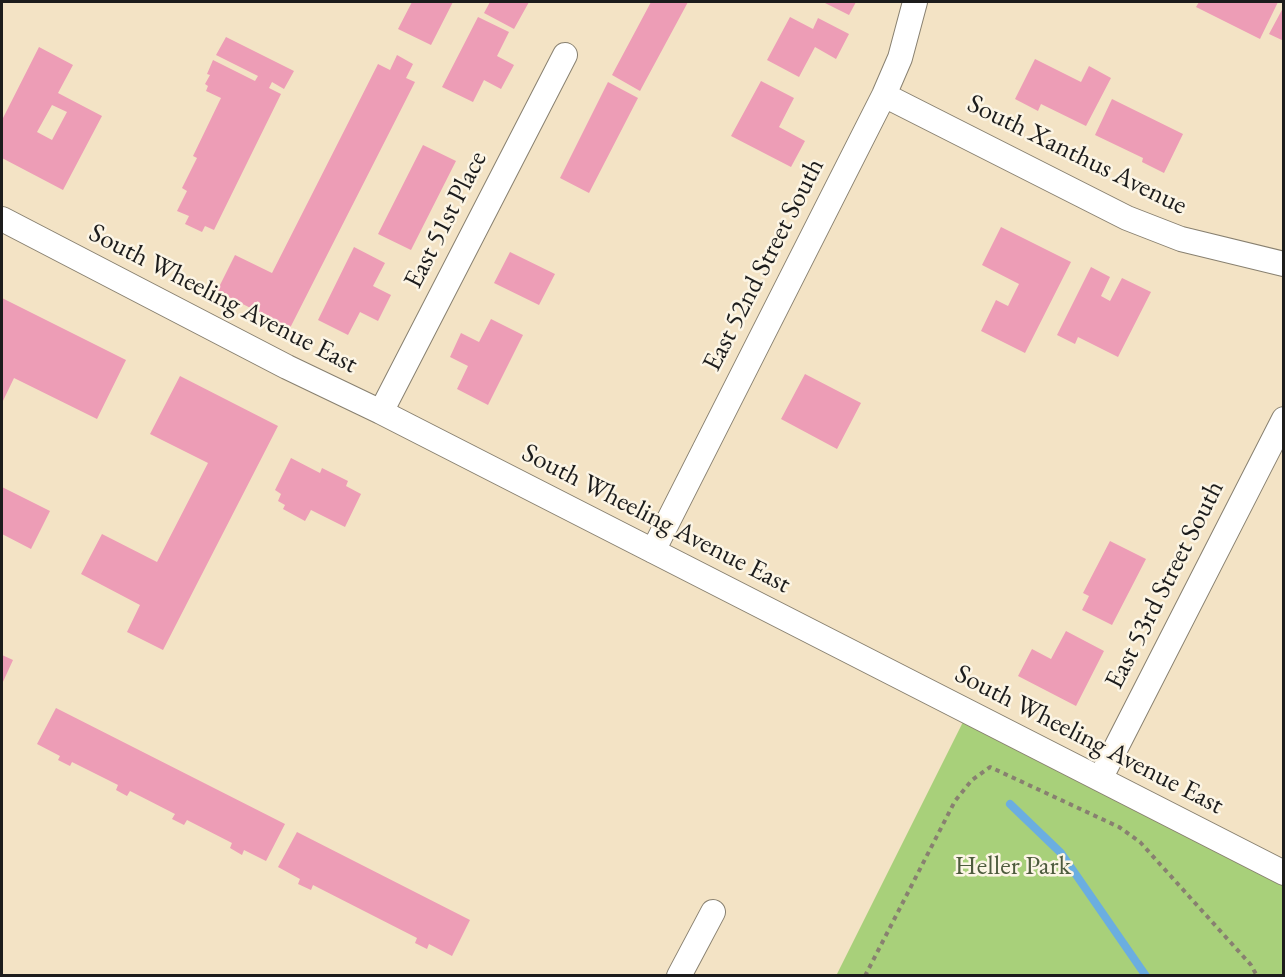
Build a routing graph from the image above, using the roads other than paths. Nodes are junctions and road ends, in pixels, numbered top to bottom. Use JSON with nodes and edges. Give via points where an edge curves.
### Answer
{"nodes":[{"id":1,"x":915,"y":2,"type":"edge"},
{"id":2,"x":565,"y":55,"type":"dead end"},
{"id":3,"x":884,"y":94,"type":"junction"},
{"id":4,"x":2,"y":219,"type":"edge"},
{"id":5,"x":1284,"y":264,"type":"edge"},
{"id":6,"x":381,"y":412,"type":"junction"},
{"id":7,"x":1284,"y":419,"type":"edge"},
{"id":8,"x":653,"y":551,"type":"junction"},
{"id":9,"x":1100,"y":779,"type":"junction"},
{"id":10,"x":1284,"y":873,"type":"edge"},
{"id":11,"x":713,"y":912,"type":"dead end"},
{"id":12,"x":679,"y":975,"type":"edge"}],
"edges":[{"from":1,"to":3,"type":"street","name":"East 52nd Street South","via":[[900,58]]},
{"from":2,"to":6,"type":"street","name":"East 51st Place"},
{"from":3,"to":5,"type":"street","name":"South Xanthus Avenue","via":[[1126,218],[1181,239]]},
{"from":3,"to":8,"type":"street","name":"East 52nd Street South"},
{"from":4,"to":6,"type":"street","name":"South Wheeling Avenue East"},
{"from":6,"to":8,"type":"street","name":"South Wheeling Avenue East"},
{"from":7,"to":9,"type":"street","name":"East 53rd Street South"},
{"from":8,"to":9,"type":"street","name":"South Wheeling Avenue East"},
{"from":9,"to":10,"type":"street","name":"South Wheeling Avenue East"},
{"from":11,"to":12,"type":"street"}]}
